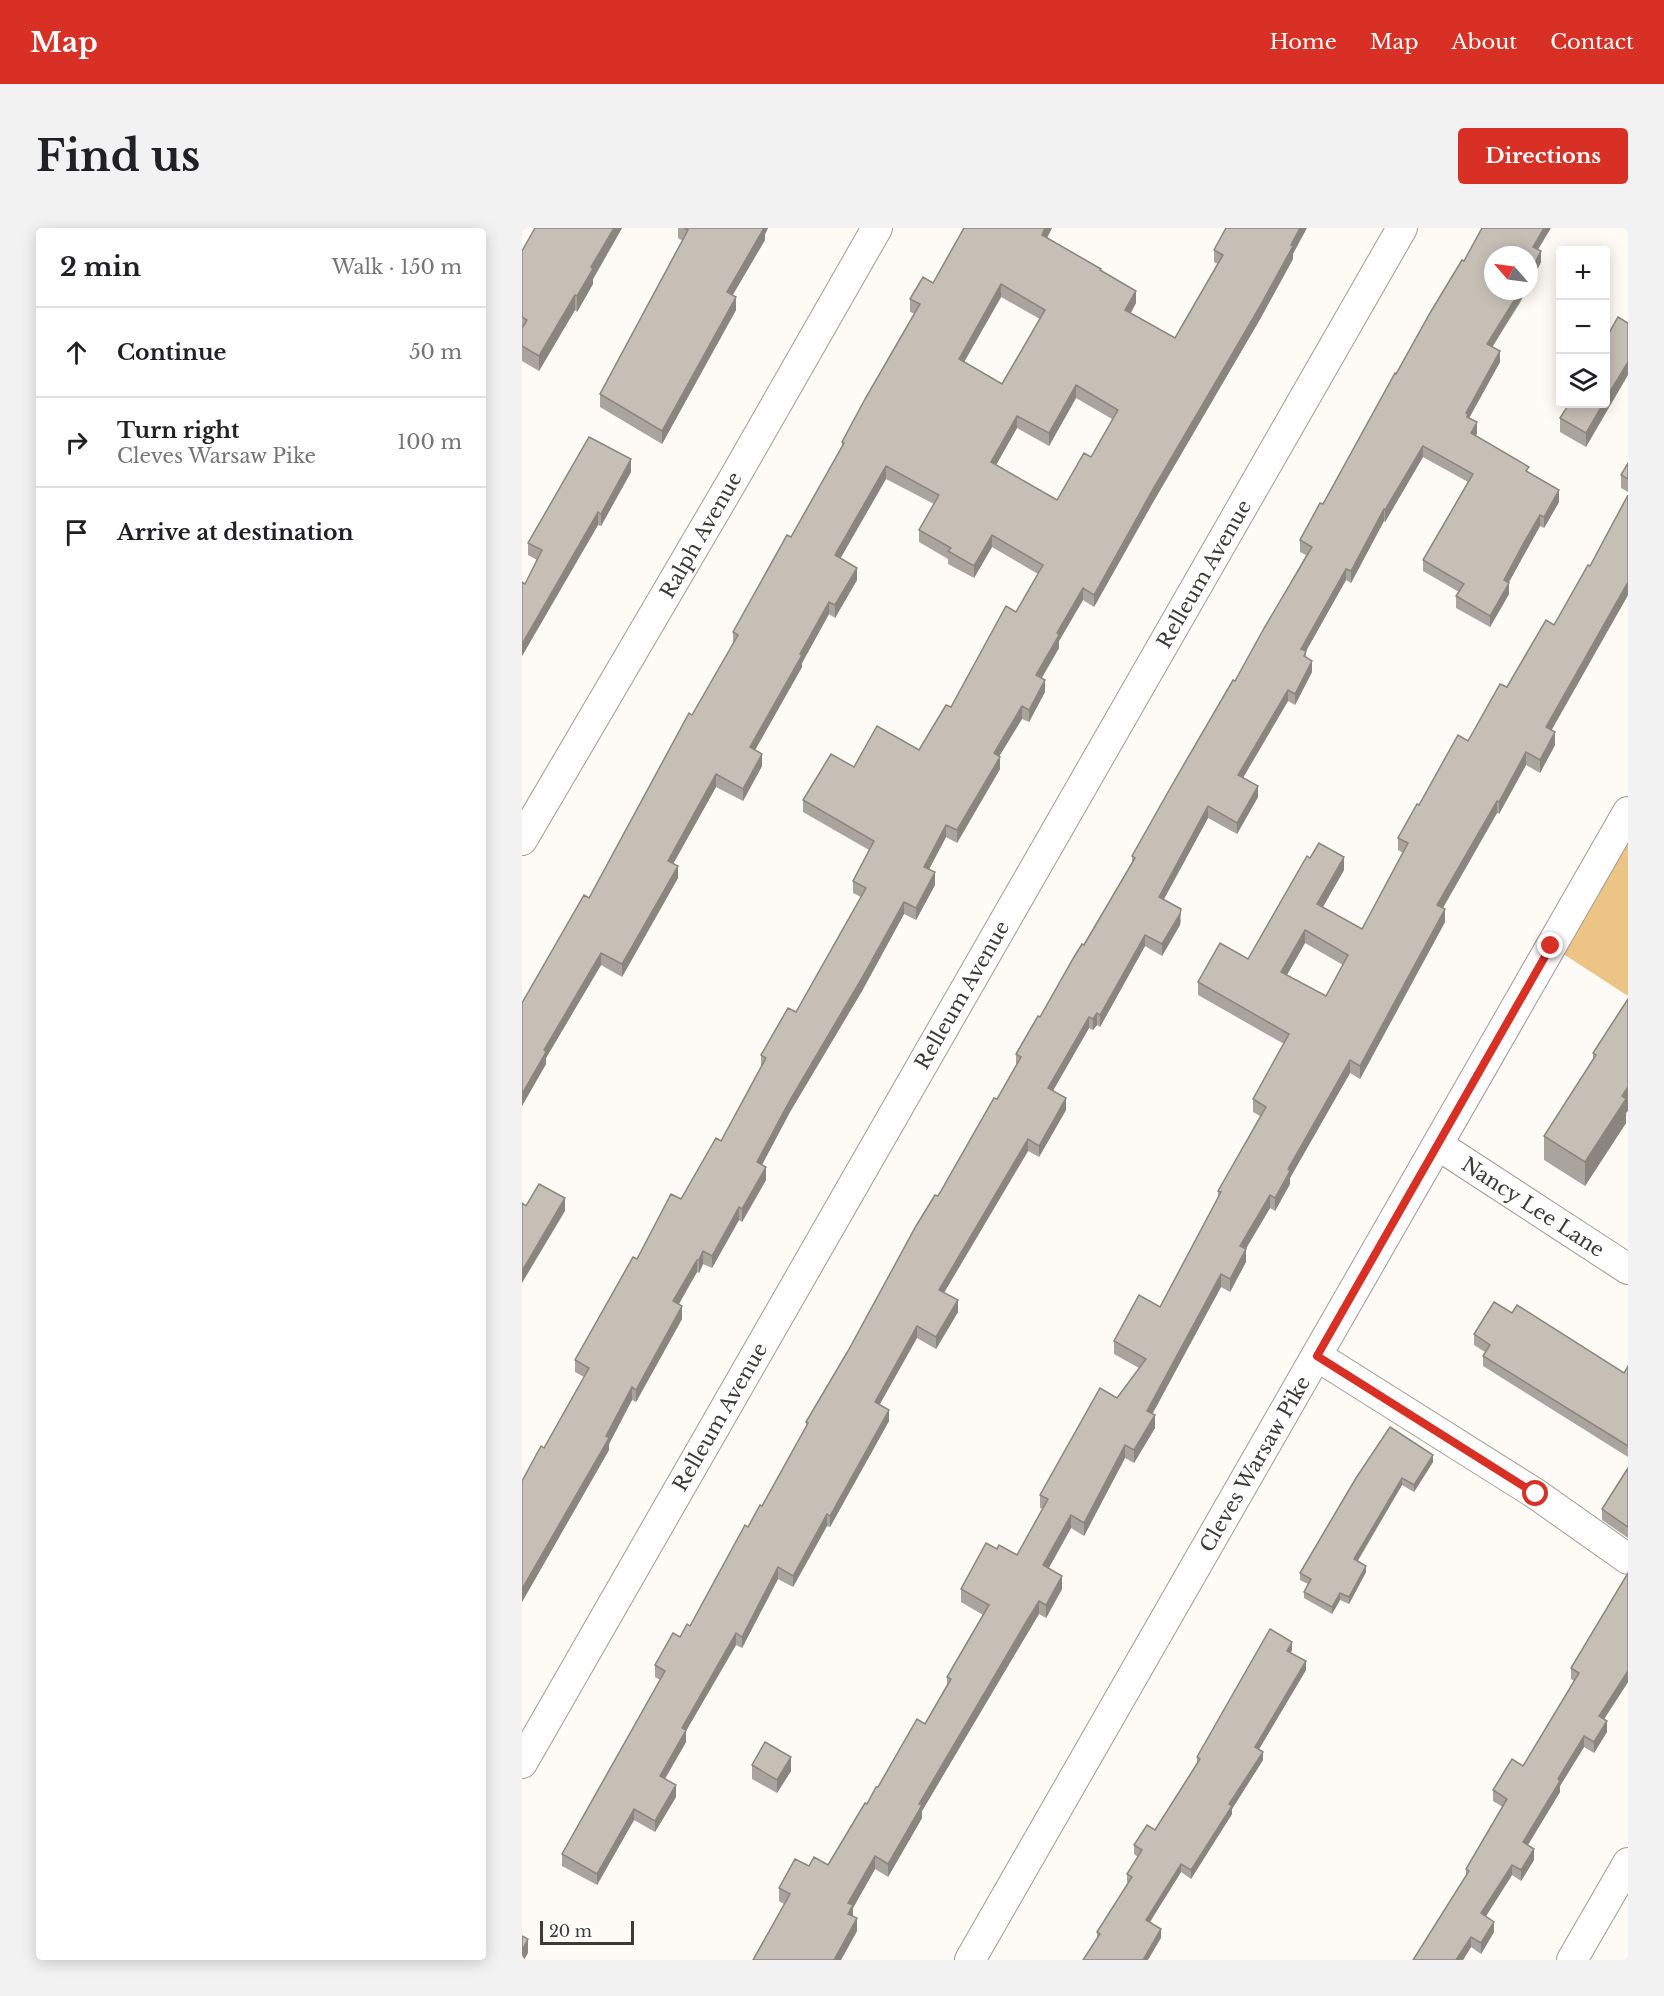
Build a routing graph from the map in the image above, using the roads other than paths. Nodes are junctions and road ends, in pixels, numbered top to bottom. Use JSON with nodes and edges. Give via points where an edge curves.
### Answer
{"nodes":[{"id":1,"x":877,"y":228,"type":"edge"},
{"id":2,"x":1402,"y":228,"type":"edge"},
{"id":3,"x":1628,"y":812,"type":"edge"},
{"id":4,"x":522,"y":840,"type":"edge"},
{"id":5,"x":1438,"y":1145,"type":"junction"},
{"id":6,"x":1628,"y":1269,"type":"edge"},
{"id":7,"x":1317,"y":1356,"type":"junction"},
{"id":8,"x":1628,"y":1559,"type":"edge"},
{"id":9,"x":522,"y":1762,"type":"edge"},
{"id":10,"x":1628,"y":1863,"type":"edge"},
{"id":11,"x":970,"y":1960,"type":"edge"},
{"id":12,"x":1572,"y":1960,"type":"edge"}],
"edges":[{"from":1,"to":4,"type":"street","name":"Ralph Avenue"},
{"from":2,"to":9,"type":"street","name":"Relleum Avenue"},
{"from":3,"to":5,"type":"street","name":"Cleves Warsaw Pike"},
{"from":5,"to":6,"type":"street","name":"Nancy Lee Lane"},
{"from":5,"to":7,"type":"street","name":"Cleves Warsaw Pike"},
{"from":7,"to":8,"type":"street","via":[[1536,1494]]},
{"from":7,"to":11,"type":"street","name":"Cleves Warsaw Pike"},
{"from":10,"to":12,"type":"street"}]}
